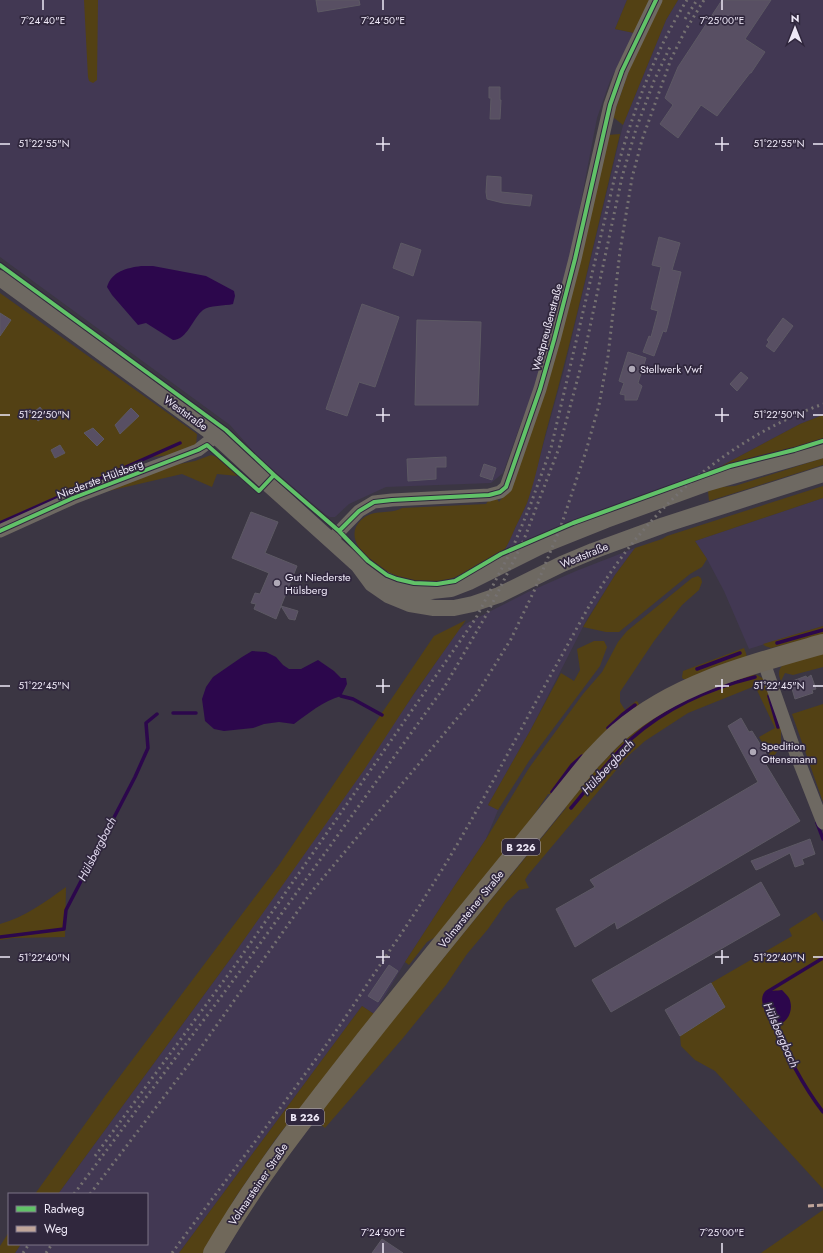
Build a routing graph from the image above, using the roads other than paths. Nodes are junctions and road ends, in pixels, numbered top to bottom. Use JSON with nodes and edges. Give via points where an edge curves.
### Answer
{"nodes":[{"id":1,"x":656,"y":0,"type":"edge"},
{"id":2,"x":0,"y":278,"type":"edge"},
{"id":3,"x":216,"y":436,"type":"junction"},
{"id":4,"x":823,"y":450,"type":"edge"},
{"id":5,"x":823,"y":474,"type":"edge"},
{"id":6,"x":0,"y":531,"type":"edge"},
{"id":7,"x":330,"y":541,"type":"junction"},
{"id":8,"x":358,"y":565,"type":"junction"},
{"id":9,"x":823,"y":644,"type":"edge"},
{"id":10,"x":763,"y":660,"type":"junction"},
{"id":11,"x":823,"y":823,"type":"edge"},
{"id":12,"x":213,"y":1253,"type":"edge"}],
"edges":[{"from":1,"to":7,"type":"street","name":"Westpreußenstraße","via":[[622,71],[610,105],[554,340],[506,487],[489,495],[374,502],[359,511]]},
{"from":2,"to":3,"type":"street","name":"Weststraße"},
{"from":3,"to":6,"type":"street","name":"Niederste Hülsberg","via":[[198,450],[73,498]]},
{"from":3,"to":7,"type":"street","name":"Weststraße"},
{"from":4,"to":8,"type":"street","name":"Weststraße","via":[[708,483],[606,520],[541,546],[451,589],[412,590],[392,583]]},
{"from":5,"to":8,"type":"street","name":"Weststraße","via":[[657,528],[562,564],[499,596],[454,608],[422,606],[388,595],[372,584]]},
{"from":7,"to":8,"type":"street","name":"Weststraße"},
{"from":9,"to":10,"type":"main road","name":"Volmarsteiner Straße","number":"B 226"},
{"from":10,"to":11,"type":"street"},
{"from":10,"to":12,"type":"main road","name":"Volmarsteiner Straße","number":"B 226","via":[[718,676],[664,701],[619,732],[591,760],[406,988],[272,1160]]}]}
